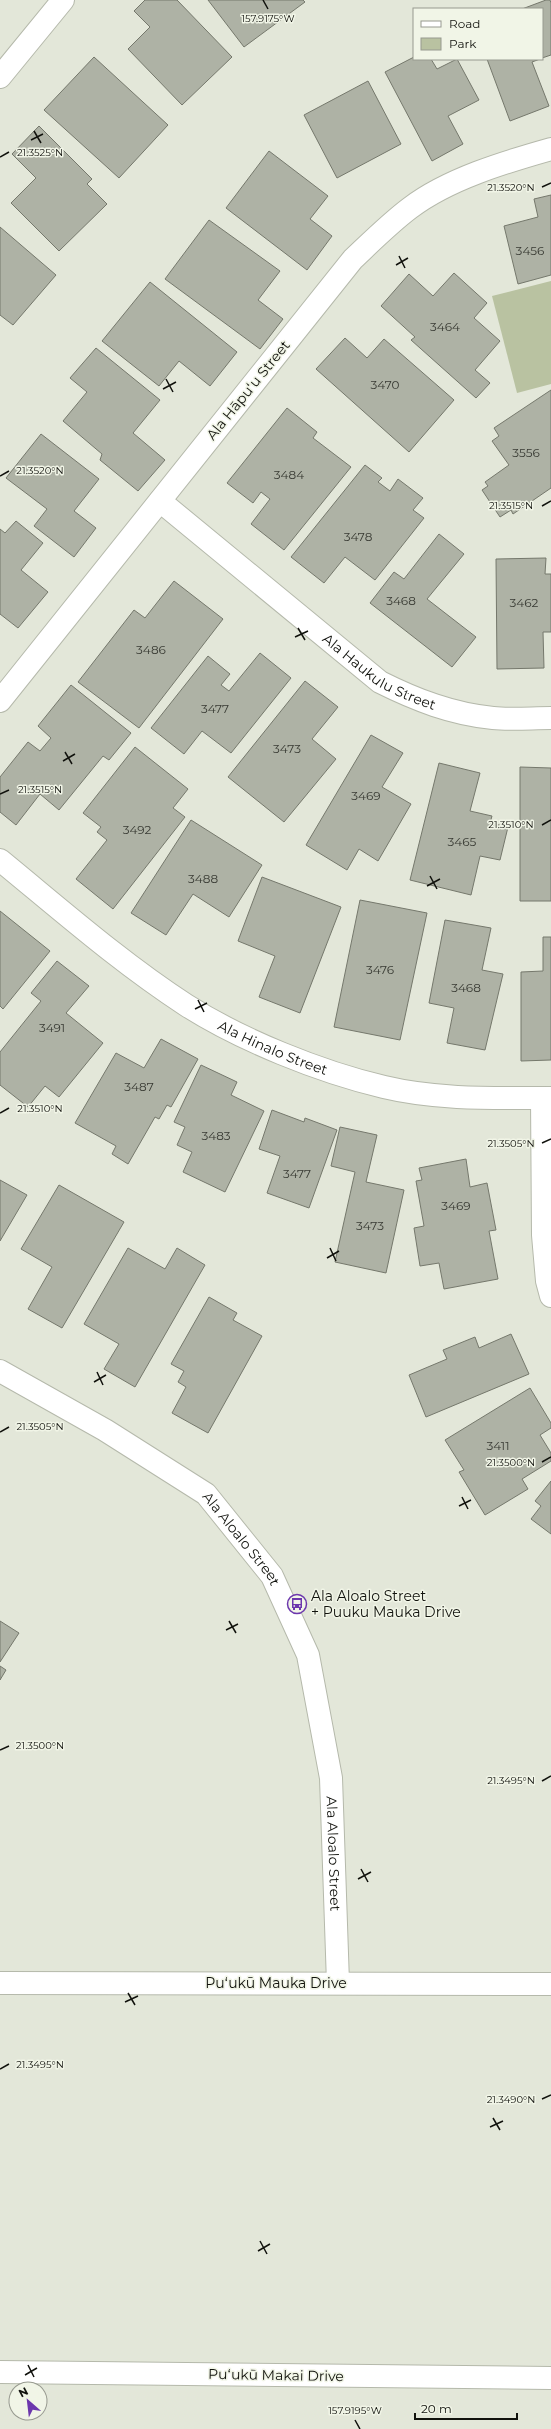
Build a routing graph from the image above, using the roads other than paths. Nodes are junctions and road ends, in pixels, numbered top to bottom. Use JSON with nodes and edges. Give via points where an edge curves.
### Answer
{"nodes":[{"id":1,"x":63,"y":0,"type":"edge"},
{"id":2,"x":0,"y":77,"type":"edge"},
{"id":3,"x":551,"y":150,"type":"edge"},
{"id":4,"x":160,"y":501,"type":"junction"},
{"id":5,"x":0,"y":701,"type":"edge"},
{"id":6,"x":551,"y":718,"type":"edge"},
{"id":7,"x":0,"y":860,"type":"edge"},
{"id":8,"x":546,"y":1098,"type":"edge"},
{"id":9,"x":551,"y":1296,"type":"edge"},
{"id":10,"x":0,"y":1371,"type":"edge"},
{"id":11,"x":338,"y":1982,"type":"junction"},
{"id":12,"x":0,"y":1983,"type":"edge"},
{"id":13,"x":551,"y":1984,"type":"edge"},
{"id":14,"x":0,"y":2372,"type":"edge"},
{"id":15,"x":551,"y":2378,"type":"edge"}],
"edges":[{"from":1,"to":2,"type":"street"},
{"from":3,"to":4,"type":"street","name":"Ala Hāpuʻu Street","via":[[473,174],[411,207],[384,230],[353,259]]},
{"from":4,"to":5,"type":"street","name":"Ala Hāpuʻu Street"},
{"from":4,"to":6,"type":"street","name":"Ala Haukulu Street","via":[[380,682],[411,698],[446,710],[493,718]]},
{"from":7,"to":8,"type":"street","name":"Ala Hinalo Street","via":[[134,969],[188,1006],[247,1037],[316,1066],[385,1087],[458,1097]]},
{"from":8,"to":9,"type":"street","via":[[543,1235]]},
{"from":10,"to":11,"type":"street","name":"Ala Aloalo Street","via":[[105,1430],[206,1494],[272,1576],[308,1655],[331,1778]]},
{"from":11,"to":12,"type":"street","name":"Puʻukū Mauka Drive"},
{"from":11,"to":13,"type":"street","name":"Puʻukū Mauka Drive"},
{"from":14,"to":15,"type":"street","name":"Puʻukū Makai Drive"}]}
